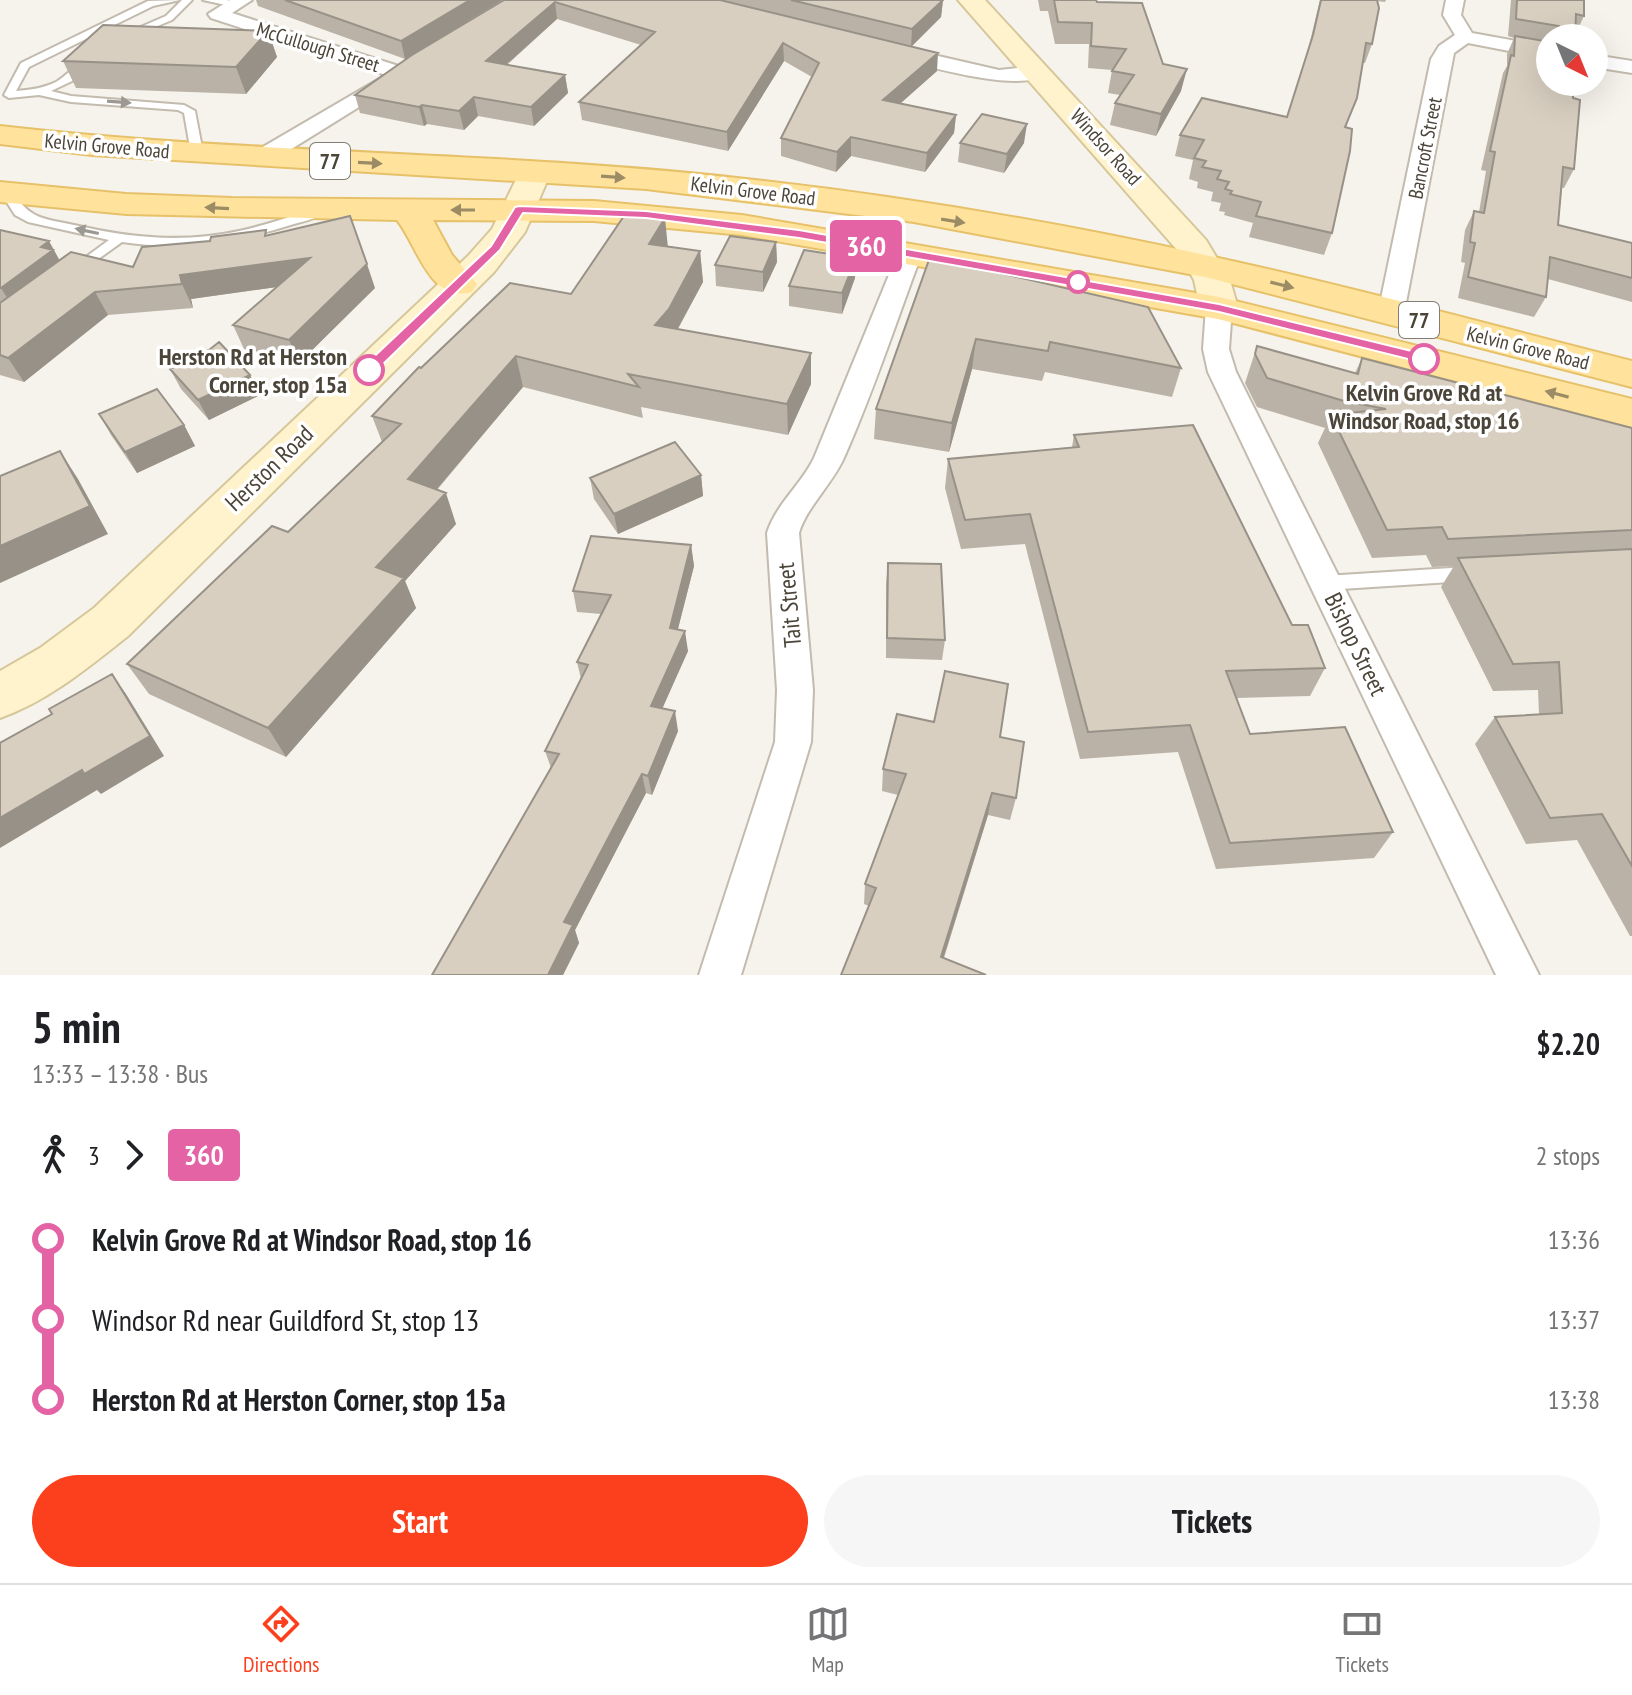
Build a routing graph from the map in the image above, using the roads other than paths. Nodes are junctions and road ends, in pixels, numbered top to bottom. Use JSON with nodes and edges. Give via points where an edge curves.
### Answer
{"nodes":[{"id":1,"x":175,"y":0,"type":"edge"},
{"id":2,"x":187,"y":0,"type":"edge"},
{"id":3,"x":208,"y":0,"type":"edge"},
{"id":4,"x":971,"y":0,"type":"edge"},
{"id":5,"x":1455,"y":0,"type":"edge"},
{"id":6,"x":235,"y":14,"type":"edge"},
{"id":7,"x":1465,"y":37,"type":"junction"},
{"id":8,"x":121,"y":43,"type":"edge"},
{"id":9,"x":880,"y":48,"type":"edge"},
{"id":10,"x":1536,"y":50,"type":"edge"},
{"id":11,"x":101,"y":51,"type":"edge"},
{"id":12,"x":1608,"y":63,"type":"edge"},
{"id":13,"x":1632,"y":67,"type":"edge"},
{"id":14,"x":1038,"y":72,"type":"junction"},
{"id":15,"x":42,"y":93,"type":"junction"},
{"id":16,"x":0,"y":135,"type":"edge"},
{"id":17,"x":197,"y":153,"type":"junction"},
{"id":18,"x":264,"y":156,"type":"junction"},
{"id":19,"x":535,"y":172,"type":"junction"},
{"id":20,"x":4,"y":193,"type":"edge"},
{"id":21,"x":519,"y":209,"type":"junction"},
{"id":22,"x":327,"y":210,"type":"junction"},
{"id":23,"x":407,"y":210,"type":"junction"},
{"id":24,"x":120,"y":238,"type":"junction"},
{"id":25,"x":910,"y":253,"type":"junction"},
{"id":26,"x":1206,"y":266,"type":"junction"},
{"id":27,"x":68,"y":277,"type":"edge"},
{"id":28,"x":459,"y":284,"type":"junction"},
{"id":29,"x":1219,"y":308,"type":"junction"},
{"id":30,"x":1391,"y":313,"type":"junction"},
{"id":31,"x":1632,"y":374,"type":"edge"},
{"id":32,"x":1632,"y":413,"type":"edge"},
{"id":33,"x":1487,"y":573,"type":"edge"},
{"id":34,"x":1325,"y":583,"type":"junction"},
{"id":35,"x":0,"y":696,"type":"edge"},
{"id":36,"x":720,"y":975,"type":"edge"},
{"id":37,"x":1518,"y":975,"type":"edge"}],
"edges":[{"from":1,"to":15,"type":"lane","via":[[151,3],[25,65],[9,95]]},
{"from":2,"to":8,"type":"lane","via":[[169,18]]},
{"from":3,"to":6,"type":"lane"},
{"from":4,"to":14,"type":"main road","name":"Windsor Road"},
{"from":5,"to":7,"type":"street","via":[[1452,15]]},
{"from":6,"to":18,"type":"street","name":"McCullough Street","via":[[407,68]]},
{"from":7,"to":10,"type":"street"},
{"from":7,"to":30,"type":"street","name":"Bancroft Street","via":[[1441,59]]},
{"from":9,"to":14,"type":"street","via":[[1002,77]]},
{"from":11,"to":15,"type":"lane","via":[[70,80]]},
{"from":12,"to":13,"type":"street"},
{"from":14,"to":26,"type":"main road","name":"Windsor Road"},
{"from":15,"to":17,"type":"lane","one_way":true,"via":[[180,107],[192,118]]},
{"from":16,"to":17,"type":"main road","name":"Kelvin Grove Road","number":"77"},
{"from":17,"to":18,"type":"main road","name":"Kelvin Grove Road","number":"77"},
{"from":18,"to":19,"type":"main road","name":"Kelvin Grove Road","number":"77","one_way":true},
{"from":19,"to":21,"type":"main road","name":"Herston Road"},
{"from":19,"to":26,"type":"main road","name":"Kelvin Grove Road","number":"77","one_way":true,"via":[[778,194]]},
{"from":22,"to":20,"type":"main road","name":"Kelvin Grove Road","number":"77","one_way":true,"via":[[141,205]]},
{"from":24,"to":20,"type":"lane","name":"Kelvin Grove Road","one_way":true,"via":[[23,215]]},
{"from":21,"to":23,"type":"main road","name":"Kelvin Grove Road","number":"77","one_way":true},
{"from":21,"to":25,"type":"main road","name":"Kelvin Grove Road","number":"77","via":[[697,219]]},
{"from":21,"to":28,"type":"main road","name":"Herston Road","via":[[496,248]]},
{"from":22,"to":23,"type":"main road","name":"Kelvin Grove Road","number":"77"},
{"from":22,"to":24,"type":"lane","name":"Kelvin Grove Road","via":[[205,241]]},
{"from":23,"to":28,"type":"main road","via":[[436,259]]},
{"from":24,"to":27,"type":"lane"},
{"from":25,"to":29,"type":"main road","name":"Kelvin Grove Road","number":"77"},
{"from":25,"to":36,"type":"street","name":"Tait Street","via":[[829,458],[786,520],[793,742]]},
{"from":26,"to":29,"type":"main road","name":"Windsor Road"},
{"from":26,"to":30,"type":"main road","name":"Kelvin Grove Road","number":"77","one_way":true},
{"from":28,"to":35,"type":"main road","name":"Herston Road","via":[[111,622],[58,663]]},
{"from":32,"to":29,"type":"main road","name":"Kelvin Grove Road","number":"77","one_way":true},
{"from":29,"to":34,"type":"street","name":"Bishop Street","via":[[1216,349],[1222,372]]},
{"from":30,"to":31,"type":"main road","name":"Kelvin Grove Road","number":"77"},
{"from":33,"to":34,"type":"lane"},
{"from":34,"to":37,"type":"street","name":"Bishop Street"}]}
